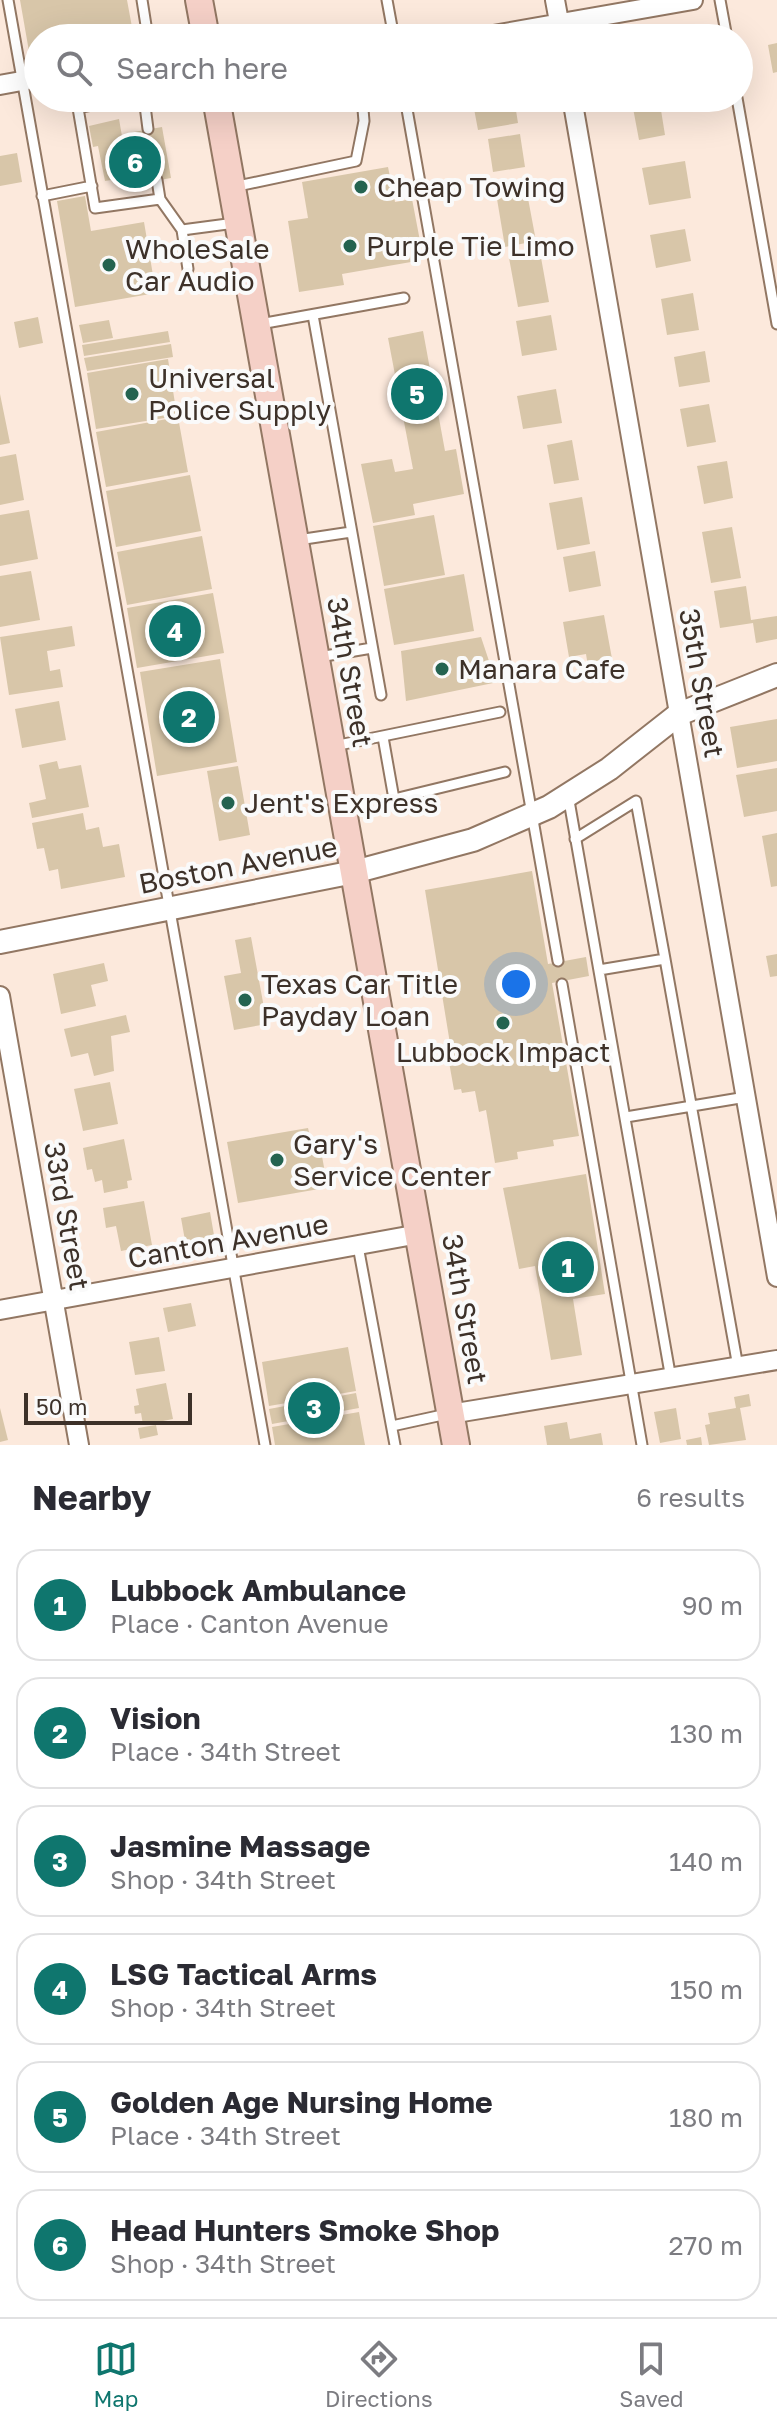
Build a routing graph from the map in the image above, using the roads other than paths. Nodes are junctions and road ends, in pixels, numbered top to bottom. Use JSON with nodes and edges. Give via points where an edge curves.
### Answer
{"nodes":[{"id":1,"x":8,"y":0,"type":"edge"},
{"id":2,"x":142,"y":0,"type":"edge"},
{"id":3,"x":199,"y":0,"type":"edge"},
{"id":4,"x":387,"y":0,"type":"edge"},
{"id":5,"x":555,"y":0,"type":"edge"},
{"id":6,"x":693,"y":0,"type":"edge"},
{"id":7,"x":720,"y":0,"type":"edge"},
{"id":8,"x":146,"y":24,"type":"edge"},
{"id":9,"x":203,"y":24,"type":"edge"},
{"id":10,"x":391,"y":24,"type":"edge"},
{"id":11,"x":559,"y":24,"type":"edge"},
{"id":12,"x":590,"y":24,"type":"edge"},
{"id":13,"x":724,"y":24,"type":"edge"},
{"id":14,"x":24,"y":58,"type":"edge"},
{"id":15,"x":24,"y":81,"type":"edge"},
{"id":16,"x":0,"y":85,"type":"edge"},
{"id":17,"x":33,"y":112,"type":"edge"},
{"id":18,"x":79,"y":112,"type":"edge"},
{"id":19,"x":146,"y":112,"type":"edge"},
{"id":20,"x":219,"y":112,"type":"edge"},
{"id":21,"x":363,"y":112,"type":"edge"},
{"id":22,"x":407,"y":112,"type":"edge"},
{"id":23,"x":574,"y":112,"type":"edge"},
{"id":24,"x":739,"y":112,"type":"edge"},
{"id":25,"x":148,"y":129,"type":"dead end"},
{"id":26,"x":157,"y":180,"type":"dead end"},
{"id":27,"x":92,"y":186,"type":"junction"},
{"id":28,"x":232,"y":187,"type":"junction"},
{"id":29,"x":42,"y":196,"type":"junction"},
{"id":30,"x":160,"y":199,"type":"junction"},
{"id":31,"x":238,"y":223,"type":"junction"},
{"id":32,"x":182,"y":230,"type":"junction"},
{"id":33,"x":188,"y":269,"type":"dead end"},
{"id":34,"x":404,"y":298,"type":"dead end"},
{"id":35,"x":313,"y":315,"type":"junction"},
{"id":36,"x":777,"y":324,"type":"edge"},
{"id":37,"x":256,"y":325,"type":"junction"},
{"id":38,"x":351,"y":532,"type":"junction"},
{"id":39,"x":295,"y":540,"type":"junction"},
{"id":40,"x":372,"y":648,"type":"junction"},
{"id":41,"x":315,"y":658,"type":"junction"},
{"id":42,"x":777,"y":675,"type":"edge"},
{"id":43,"x":381,"y":695,"type":"dead end"},
{"id":44,"x":500,"y":712,"type":"dead end"},
{"id":45,"x":679,"y":714,"type":"junction"},
{"id":46,"x":383,"y":737,"type":"junction"},
{"id":47,"x":331,"y":746,"type":"junction"},
{"id":48,"x":505,"y":772,"type":"dead end"},
{"id":49,"x":568,"y":795,"type":"junction"},
{"id":50,"x":532,"y":816,"type":"junction"},
{"id":51,"x":575,"y":839,"type":"junction"},
{"id":52,"x":354,"y":872,"type":"junction"},
{"id":53,"x":170,"y":908,"type":"junction"},
{"id":54,"x":0,"y":942,"type":"edge"},
{"id":55,"x":665,"y":959,"type":"junction"},
{"id":56,"x":558,"y":961,"type":"dead end"},
{"id":57,"x":599,"y":970,"type":"junction"},
{"id":58,"x":562,"y":984,"type":"dead end"},
{"id":59,"x":0,"y":996,"type":"edge"},
{"id":60,"x":746,"y":1097,"type":"junction"},
{"id":61,"x":691,"y":1106,"type":"junction"},
{"id":62,"x":626,"y":1117,"type":"junction"},
{"id":63,"x":419,"y":1234,"type":"junction"},
{"id":64,"x":358,"y":1246,"type":"junction"},
{"id":65,"x":234,"y":1269,"type":"junction"},
{"id":66,"x":777,"y":1277,"type":"edge"},
{"id":67,"x":53,"y":1300,"type":"junction"},
{"id":68,"x":0,"y":1310,"type":"edge"},
{"id":69,"x":777,"y":1360,"type":"edge"},
{"id":70,"x":738,"y":1367,"type":"junction"},
{"id":71,"x":671,"y":1379,"type":"junction"},
{"id":72,"x":632,"y":1386,"type":"junction"},
{"id":73,"x":450,"y":1414,"type":"junction"},
{"id":74,"x":392,"y":1426,"type":"junction"},
{"id":75,"x":79,"y":1445,"type":"edge"},
{"id":76,"x":265,"y":1445,"type":"edge"},
{"id":77,"x":395,"y":1445,"type":"edge"},
{"id":78,"x":456,"y":1445,"type":"edge"},
{"id":79,"x":642,"y":1445,"type":"edge"}],
"edges":[{"from":1,"to":14,"type":"lane"},
{"from":2,"to":8,"type":"lane"},
{"from":3,"to":9,"type":"main road"},
{"from":4,"to":10,"type":"lane"},
{"from":5,"to":11,"type":"street"},
{"from":6,"to":12,"type":"street"},
{"from":7,"to":13,"type":"lane"},
{"from":15,"to":16,"type":"street"},
{"from":17,"to":29,"type":"lane"},
{"from":18,"to":27,"type":"lane"},
{"from":19,"to":25,"type":"lane"},
{"from":20,"to":28,"type":"main road","name":"34th Street"},
{"from":21,"to":28,"type":"lane","via":[[356,161]]},
{"from":22,"to":50,"type":"lane"},
{"from":23,"to":45,"type":"street","name":"35th Street"},
{"from":24,"to":36,"type":"lane"},
{"from":26,"to":30,"type":"lane"},
{"from":27,"to":29,"type":"lane"},
{"from":27,"to":30,"type":"lane","via":[[95,208]]},
{"from":28,"to":31,"type":"main road","name":"34th Street"},
{"from":29,"to":53,"type":"lane"},
{"from":30,"to":32,"type":"lane"},
{"from":31,"to":32,"type":"lane"},
{"from":31,"to":37,"type":"main road","name":"34th Street"},
{"from":32,"to":33,"type":"lane"},
{"from":34,"to":35,"type":"lane"},
{"from":35,"to":37,"type":"lane"},
{"from":35,"to":38,"type":"lane"},
{"from":37,"to":39,"type":"main road","name":"34th Street"},
{"from":38,"to":39,"type":"lane"},
{"from":38,"to":40,"type":"lane"},
{"from":39,"to":41,"type":"main road","name":"34th Street"},
{"from":40,"to":41,"type":"lane"},
{"from":40,"to":43,"type":"lane"},
{"from":41,"to":47,"type":"main road","name":"34th Street"},
{"from":42,"to":45,"type":"street","name":"Boston Avenue"},
{"from":44,"to":46,"type":"lane"},
{"from":45,"to":49,"type":"street","name":"Boston Avenue"},
{"from":45,"to":60,"type":"street","name":"35th Street"},
{"from":46,"to":47,"type":"lane"},
{"from":46,"to":48,"type":"lane","via":[[394,799]]},
{"from":47,"to":52,"type":"main road","name":"34th Street"},
{"from":49,"to":50,"type":"street","name":"Boston Avenue"},
{"from":49,"to":51,"type":"lane"},
{"from":50,"to":52,"type":"street","name":"Boston Avenue","via":[[449,848]]},
{"from":50,"to":56,"type":"lane"},
{"from":51,"to":55,"type":"lane","via":[[636,801]]},
{"from":51,"to":57,"type":"lane"},
{"from":52,"to":53,"type":"street","name":"Boston Avenue"},
{"from":52,"to":63,"type":"main road","name":"34th Street"},
{"from":53,"to":54,"type":"street","name":"Boston Avenue"},
{"from":53,"to":65,"type":"lane"},
{"from":55,"to":57,"type":"lane"},
{"from":55,"to":61,"type":"lane"},
{"from":57,"to":62,"type":"lane"},
{"from":58,"to":72,"type":"lane"},
{"from":59,"to":67,"type":"street","name":"33rd Street"},
{"from":60,"to":61,"type":"lane"},
{"from":60,"to":66,"type":"street","name":"35th Street"},
{"from":61,"to":62,"type":"lane"},
{"from":61,"to":70,"type":"lane"},
{"from":62,"to":71,"type":"lane"},
{"from":63,"to":64,"type":"street","name":"Canton Avenue"},
{"from":63,"to":73,"type":"main road","name":"34th Street"},
{"from":64,"to":65,"type":"street","name":"Canton Avenue"},
{"from":64,"to":74,"type":"lane"},
{"from":65,"to":67,"type":"street","name":"Canton Avenue"},
{"from":65,"to":76,"type":"lane"},
{"from":67,"to":68,"type":"street","name":"Canton Avenue"},
{"from":67,"to":75,"type":"street","name":"33rd Street"},
{"from":69,"to":70,"type":"street"},
{"from":70,"to":71,"type":"street"},
{"from":71,"to":72,"type":"street"},
{"from":72,"to":73,"type":"street"},
{"from":72,"to":79,"type":"lane"},
{"from":73,"to":74,"type":"lane"},
{"from":73,"to":78,"type":"main road","name":"34th Street"},
{"from":74,"to":77,"type":"lane"}]}
